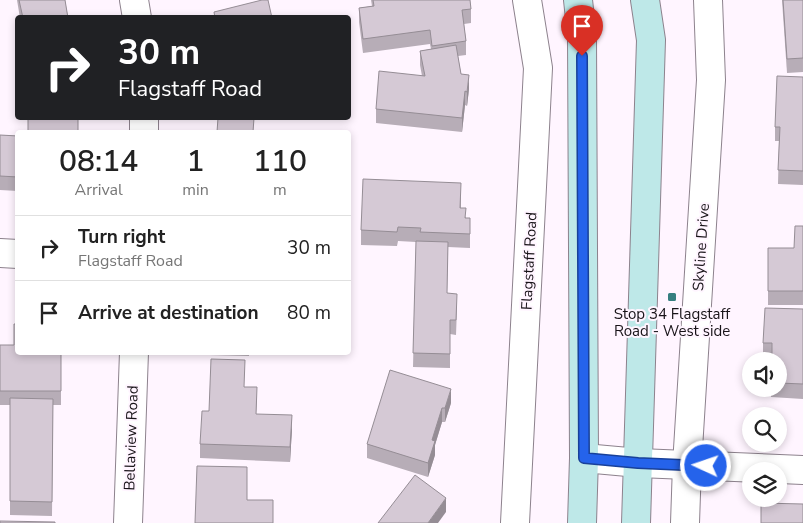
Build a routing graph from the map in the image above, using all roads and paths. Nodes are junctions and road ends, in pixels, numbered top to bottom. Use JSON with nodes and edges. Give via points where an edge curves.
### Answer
{"nodes":[{"id":1,"x":134,"y":0,"type":"edge"},
{"id":2,"x":527,"y":0,"type":"edge"},
{"id":3,"x":578,"y":0,"type":"edge"},
{"id":4,"x":645,"y":0,"type":"edge"},
{"id":5,"x":708,"y":0,"type":"edge"},
{"id":6,"x":136,"y":15,"type":"edge"},
{"id":7,"x":0,"y":253,"type":"edge"},
{"id":8,"x":15,"y":254,"type":"edge"},
{"id":9,"x":134,"y":355,"type":"edge"},
{"id":10,"x":584,"y":458,"type":"junction"},
{"id":11,"x":638,"y":463,"type":"junction"},
{"id":12,"x":687,"y":465,"type":"junction"},
{"id":13,"x":803,"y":470,"type":"edge"},
{"id":14,"x":128,"y":523,"type":"edge"},
{"id":15,"x":516,"y":523,"type":"edge"},
{"id":16,"x":582,"y":523,"type":"edge"},
{"id":17,"x":636,"y":523,"type":"edge"},
{"id":18,"x":685,"y":523,"type":"edge"}],
"edges":[{"from":1,"to":6,"type":"street"},
{"from":2,"to":15,"type":"street","name":"Flagstaff Road","via":[[538,68]]},
{"from":3,"to":10,"type":"main road","via":[[582,37]]},
{"from":4,"to":11,"type":"main road","via":[[651,40]]},
{"from":5,"to":12,"type":"street","name":"Skyline Drive","via":[[711,80]]},
{"from":7,"to":8,"type":"street"},
{"from":9,"to":14,"type":"street","name":"Bellaview Road"},
{"from":10,"to":11,"type":"street"},
{"from":10,"to":16,"type":"main road"},
{"from":11,"to":12,"type":"street"},
{"from":11,"to":17,"type":"main road"},
{"from":12,"to":13,"type":"street"},
{"from":12,"to":18,"type":"street","name":"Skyline Drive"}]}
